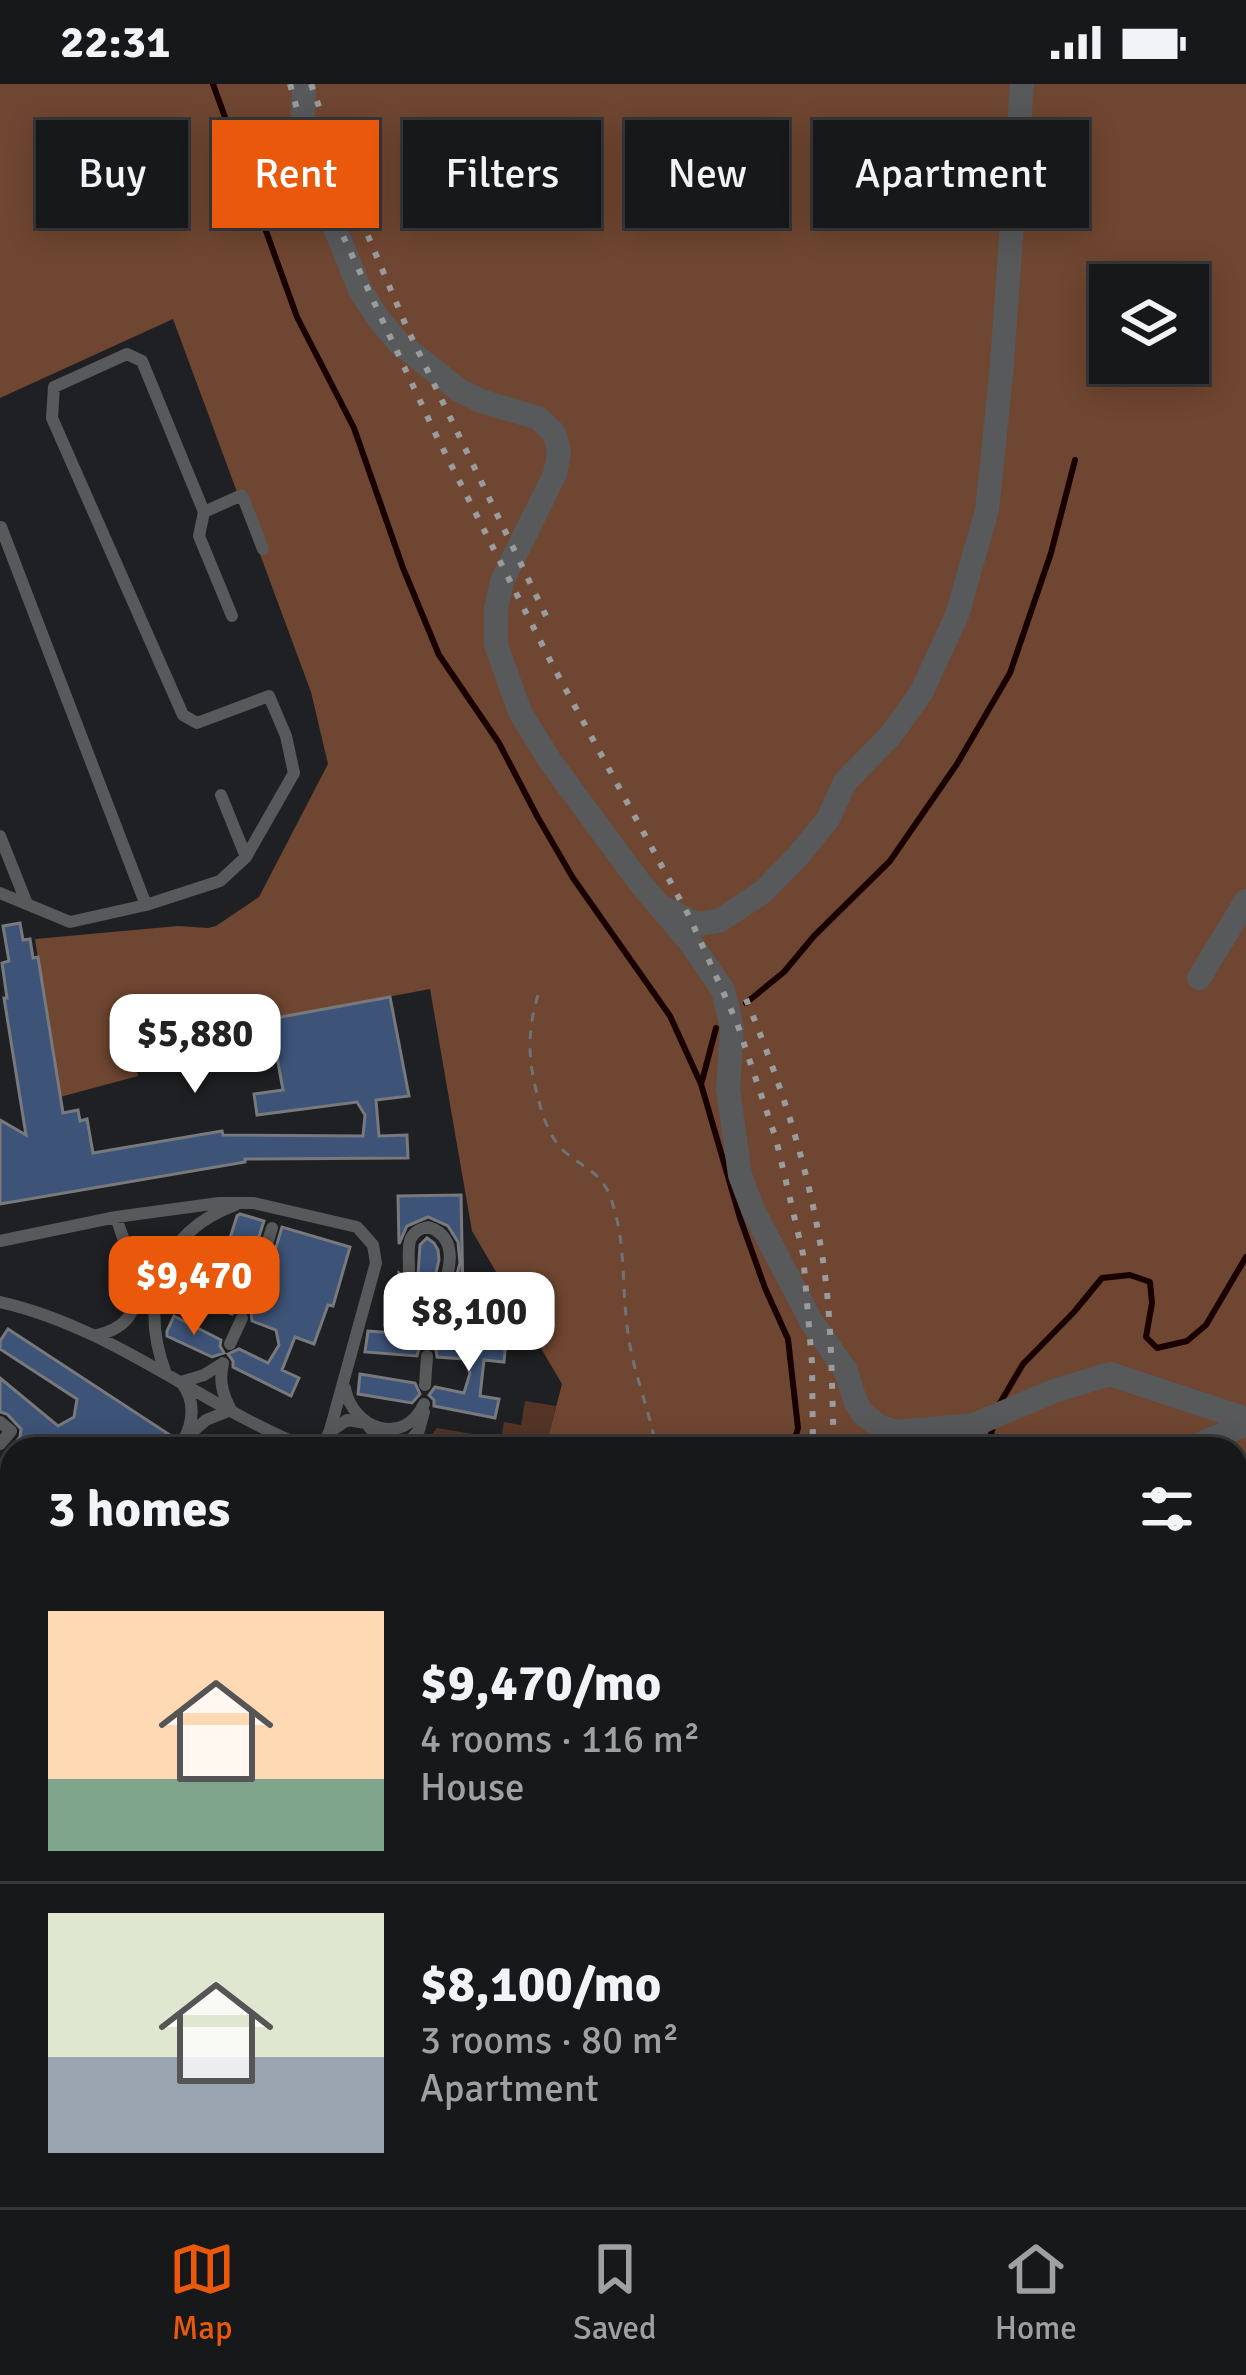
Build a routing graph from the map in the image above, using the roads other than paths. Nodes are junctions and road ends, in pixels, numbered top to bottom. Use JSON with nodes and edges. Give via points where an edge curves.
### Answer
{"nodes":[{"id":1,"x":304,"y":84,"type":"edge"},
{"id":2,"x":1022,"y":84,"type":"edge"},
{"id":3,"x":204,"y":512,"type":"junction"},
{"id":4,"x":1,"y":526,"type":"edge"},
{"id":5,"x":263,"y":549,"type":"dead end"},
{"id":6,"x":232,"y":616,"type":"dead end"},
{"id":7,"x":221,"y":795,"type":"dead end"},
{"id":8,"x":0,"y":836,"type":"edge"},
{"id":9,"x":247,"y":857,"type":"junction"},
{"id":10,"x":0,"y":893,"type":"edge"},
{"id":11,"x":1246,"y":901,"type":"edge"},
{"id":12,"x":27,"y":904,"type":"junction"},
{"id":13,"x":146,"y":905,"type":"junction"},
{"id":14,"x":660,"y":906,"type":"junction"},
{"id":15,"x":1199,"y":978,"type":"dead end"},
{"id":16,"x":254,"y":1203,"type":"junction"},
{"id":17,"x":116,"y":1217,"type":"junction"},
{"id":18,"x":272,"y":1228,"type":"dead end"},
{"id":19,"x":1,"y":1240,"type":"edge"},
{"id":20,"x":409,"y":1270,"type":"dead end"},
{"id":21,"x":250,"y":1298,"type":"dead end"},
{"id":22,"x":0,"y":1302,"type":"edge"},
{"id":23,"x":25,"y":1308,"type":"junction"},
{"id":24,"x":0,"y":1316,"type":"edge"},
{"id":25,"x":242,"y":1318,"type":"dead end"},
{"id":26,"x":95,"y":1335,"type":"junction"},
{"id":27,"x":429,"y":1336,"type":"dead end"},
{"id":28,"x":230,"y":1345,"type":"dead end"},
{"id":29,"x":427,"y":1356,"type":"dead end"},
{"id":30,"x":166,"y":1374,"type":"junction"},
{"id":31,"x":181,"y":1382,"type":"junction"},
{"id":32,"x":425,"y":1385,"type":"dead end"},
{"id":33,"x":344,"y":1386,"type":"junction"},
{"id":34,"x":231,"y":1410,"type":"junction"},
{"id":35,"x":1246,"y":1422,"type":"edge"},
{"id":36,"x":366,"y":1423,"type":"junction"},
{"id":37,"x":186,"y":1437,"type":"edge"},
{"id":38,"x":188,"y":1437,"type":"edge"},
{"id":39,"x":285,"y":1437,"type":"edge"},
{"id":40,"x":329,"y":1437,"type":"edge"},
{"id":41,"x":329,"y":1437,"type":"edge"},
{"id":42,"x":377,"y":1437,"type":"edge"},
{"id":43,"x":413,"y":1437,"type":"edge"},
{"id":44,"x":1214,"y":1437,"type":"edge"}],
"edges":[{"from":1,"to":14,"type":"street","via":[[303,118],[324,201],[378,318],[459,390],[538,418],[553,432],[555,474],[502,581],[496,645],[520,712],[550,760]]},
{"from":2,"to":14,"type":"street","via":[[987,510],[957,615],[921,693],[764,891],[719,921],[697,924]]},
{"from":3,"to":5,"type":"lane","via":[[242,495]]},
{"from":3,"to":6,"type":"lane","via":[[199,536]]},
{"from":3,"to":9,"type":"lane","via":[[142,361],[127,354],[54,387],[52,418],[182,715],[197,723],[269,696],[286,736],[294,773]]},
{"from":4,"to":13,"type":"lane"},
{"from":7,"to":9,"type":"lane"},
{"from":8,"to":12,"type":"lane"},
{"from":9,"to":13,"type":"lane","via":[[220,881]]},
{"from":10,"to":12,"type":"lane"},
{"from":11,"to":15,"type":"street"},
{"from":12,"to":13,"type":"lane","via":[[70,922]]},
{"from":14,"to":35,"type":"street","via":[[728,1003],[728,1089],[753,1210],[872,1422],[898,1432],[974,1425],[1110,1374]]},
{"from":16,"to":17,"type":"lane"},
{"from":16,"to":30,"type":"lane","via":[[206,1219],[169,1257],[153,1306]]},
{"from":16,"to":33,"type":"lane","via":[[357,1227],[373,1245],[376,1263]]},
{"from":17,"to":19,"type":"lane"},
{"from":17,"to":26,"type":"lane","via":[[136,1300],[121,1324]]},
{"from":18,"to":21,"type":"lane"},
{"from":20,"to":27,"type":"lane","via":[[412,1234],[428,1226],[440,1231],[448,1272]]},
{"from":22,"to":23,"type":"lane"},
{"from":23,"to":24,"type":"lane"},
{"from":23,"to":26,"type":"lane"},
{"from":25,"to":28,"type":"lane"},
{"from":26,"to":30,"type":"lane"},
{"from":29,"to":32,"type":"lane"},
{"from":30,"to":31,"type":"lane"},
{"from":31,"to":34,"type":"lane"},
{"from":31,"to":34,"type":"lane","via":[[223,1363],[220,1384]]},
{"from":31,"to":37,"type":"lane","via":[[192,1413]]},
{"from":33,"to":36,"type":"lane"},
{"from":33,"to":40,"type":"lane"},
{"from":34,"to":38,"type":"lane"},
{"from":34,"to":39,"type":"lane"},
{"from":35,"to":44,"type":"street"},
{"from":36,"to":41,"type":"lane","via":[[347,1420]]},
{"from":36,"to":42,"type":"lane"},
{"from":36,"to":43,"type":"lane","via":[[404,1426],[424,1405]]}]}
